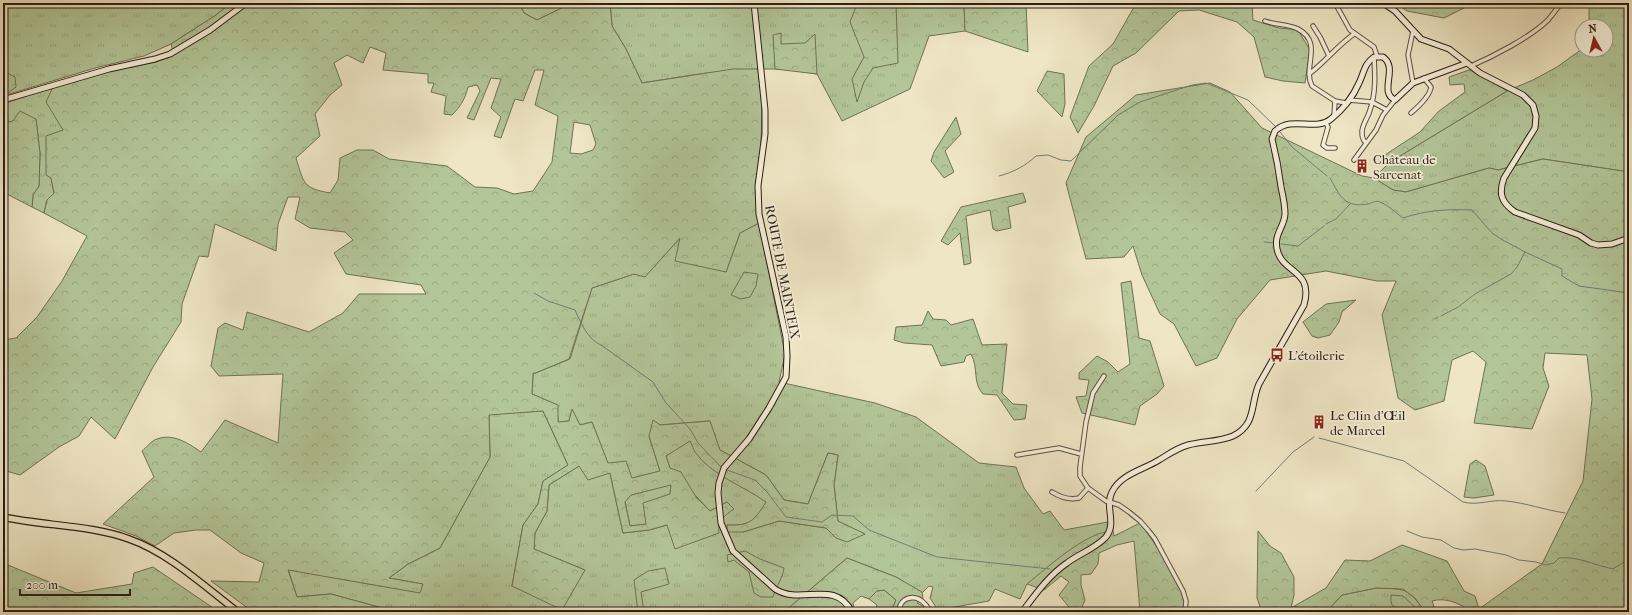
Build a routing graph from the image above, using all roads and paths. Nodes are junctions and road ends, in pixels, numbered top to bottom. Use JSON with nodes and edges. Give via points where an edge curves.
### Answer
{"nodes":[{"id":1,"x":246,"y":3,"type":"edge"},
{"id":2,"x":754,"y":3,"type":"edge"},
{"id":3,"x":1335,"y":3,"type":"edge"},
{"id":4,"x":1383,"y":3,"type":"edge"},
{"id":5,"x":1561,"y":3,"type":"edge"},
{"id":6,"x":1265,"y":21,"type":"dead end"},
{"id":7,"x":1313,"y":26,"type":"dead end"},
{"id":8,"x":1413,"y":31,"type":"junction"},
{"id":9,"x":1354,"y":34,"type":"junction"},
{"id":10,"x":1329,"y":56,"type":"junction"},
{"id":11,"x":1375,"y":57,"type":"junction"},
{"id":12,"x":1469,"y":65,"type":"junction"},
{"id":13,"x":1309,"y":74,"type":"junction"},
{"id":14,"x":1424,"y":78,"type":"junction"},
{"id":15,"x":1413,"y":83,"type":"junction"},
{"id":16,"x":3,"y":100,"type":"edge"},
{"id":17,"x":1396,"y":100,"type":"junction"},
{"id":18,"x":1335,"y":101,"type":"junction"},
{"id":19,"x":1348,"y":102,"type":"junction"},
{"id":20,"x":1372,"y":102,"type":"junction"},
{"id":21,"x":1387,"y":110,"type":"junction"},
{"id":22,"x":1411,"y":113,"type":"dead end"},
{"id":23,"x":1334,"y":116,"type":"junction"},
{"id":24,"x":1326,"y":123,"type":"junction"},
{"id":25,"x":1366,"y":143,"type":"junction"},
{"id":26,"x":1335,"y":148,"type":"dead end"},
{"id":27,"x":1354,"y":160,"type":"dead end"},
{"id":28,"x":1629,"y":238,"type":"edge"},
{"id":29,"x":1104,"y":376,"type":"dead end"},
{"id":30,"x":1081,"y":454,"type":"junction"},
{"id":31,"x":1017,"y":455,"type":"dead end"},
{"id":32,"x":1088,"y":488,"type":"junction"},
{"id":33,"x":1052,"y":492,"type":"dead end"},
{"id":34,"x":1109,"y":502,"type":"junction"},
{"id":35,"x":3,"y":517,"type":"edge"},
{"id":36,"x":238,"y":612,"type":"edge"},
{"id":37,"x":852,"y":612,"type":"edge"},
{"id":38,"x":899,"y":612,"type":"edge"},
{"id":39,"x":931,"y":612,"type":"edge"},
{"id":40,"x":1022,"y":612,"type":"edge"},
{"id":41,"x":1185,"y":612,"type":"edge"}],
"edges":[{"from":1,"to":16,"type":"street","via":[[210,30],[170,54]]},
{"from":2,"to":37,"type":"street","name":"ROUTE DE MAINTEIX","via":[[765,110],[765,134],[757,198],[788,356],[786,377],[769,408],[721,475],[718,494],[722,523],[733,551],[775,589],[790,596],[818,593],[842,598]]},
{"from":3,"to":9,"type":"street"},
{"from":4,"to":8,"type":"street","via":[[1395,11]]},
{"from":5,"to":12,"type":"street","via":[[1547,20],[1528,35],[1496,54]]},
{"from":6,"to":13,"type":"street","via":[[1298,28],[1306,36],[1311,48]]},
{"from":7,"to":10,"type":"street"},
{"from":8,"to":12,"type":"street","via":[[1421,38],[1448,49]]},
{"from":8,"to":15,"type":"street","via":[[1408,55]]},
{"from":9,"to":10,"type":"street"},
{"from":9,"to":11,"type":"street","via":[[1374,46]]},
{"from":10,"to":13,"type":"street"},
{"from":11,"to":17,"type":"street","via":[[1386,60],[1389,64],[1389,94]]},
{"from":11,"to":19,"type":"street","via":[[1366,64],[1360,82]]},
{"from":11,"to":20,"type":"street"},
{"from":12,"to":14,"type":"street"},
{"from":12,"to":28,"type":"street","via":[[1523,95],[1535,110],[1535,128],[1501,186],[1504,203],[1515,212],[1579,234],[1598,245],[1612,244]]},
{"from":13,"to":18,"type":"street","via":[[1312,86]]},
{"from":14,"to":15,"type":"street"},
{"from":14,"to":22,"type":"street","via":[[1431,90]]},
{"from":15,"to":17,"type":"street"},
{"from":17,"to":21,"type":"street"},
{"from":18,"to":19,"type":"street"},
{"from":18,"to":23,"type":"street"},
{"from":19,"to":20,"type":"street"},
{"from":19,"to":23,"type":"street"},
{"from":20,"to":21,"type":"street"},
{"from":20,"to":25,"type":"street","via":[[1362,130]]},
{"from":21,"to":25,"type":"street"},
{"from":23,"to":24,"type":"street"},
{"from":24,"to":26,"type":"street","via":[[1328,127],[1323,145],[1326,148]]},
{"from":24,"to":34,"type":"street","via":[[1286,124],[1280,126],[1273,135],[1285,209],[1276,240],[1277,250],[1281,259],[1302,279],[1306,297],[1304,306],[1262,376],[1256,390],[1251,417],[1238,434],[1227,439],[1188,445],[1174,450],[1138,470],[1117,485]]},
{"from":25,"to":27,"type":"street"},
{"from":29,"to":30,"type":"street","via":[[1093,393]]},
{"from":30,"to":31,"type":"street","via":[[1059,448]]},
{"from":30,"to":32,"type":"street","via":[[1080,476]]},
{"from":32,"to":33,"type":"street","via":[[1075,499],[1058,496]]},
{"from":32,"to":34,"type":"street"},
{"from":34,"to":40,"type":"street","via":[[1111,521],[1108,534],[1048,579]]},
{"from":34,"to":41,"type":"street","via":[[1119,505],[1136,517],[1155,540],[1183,591],[1186,601]]},
{"from":35,"to":36,"type":"main road","via":[[130,539],[164,557]]},
{"from":38,"to":39,"type":"street","via":[[899,605],[903,600],[910,598],[924,603]]}]}
